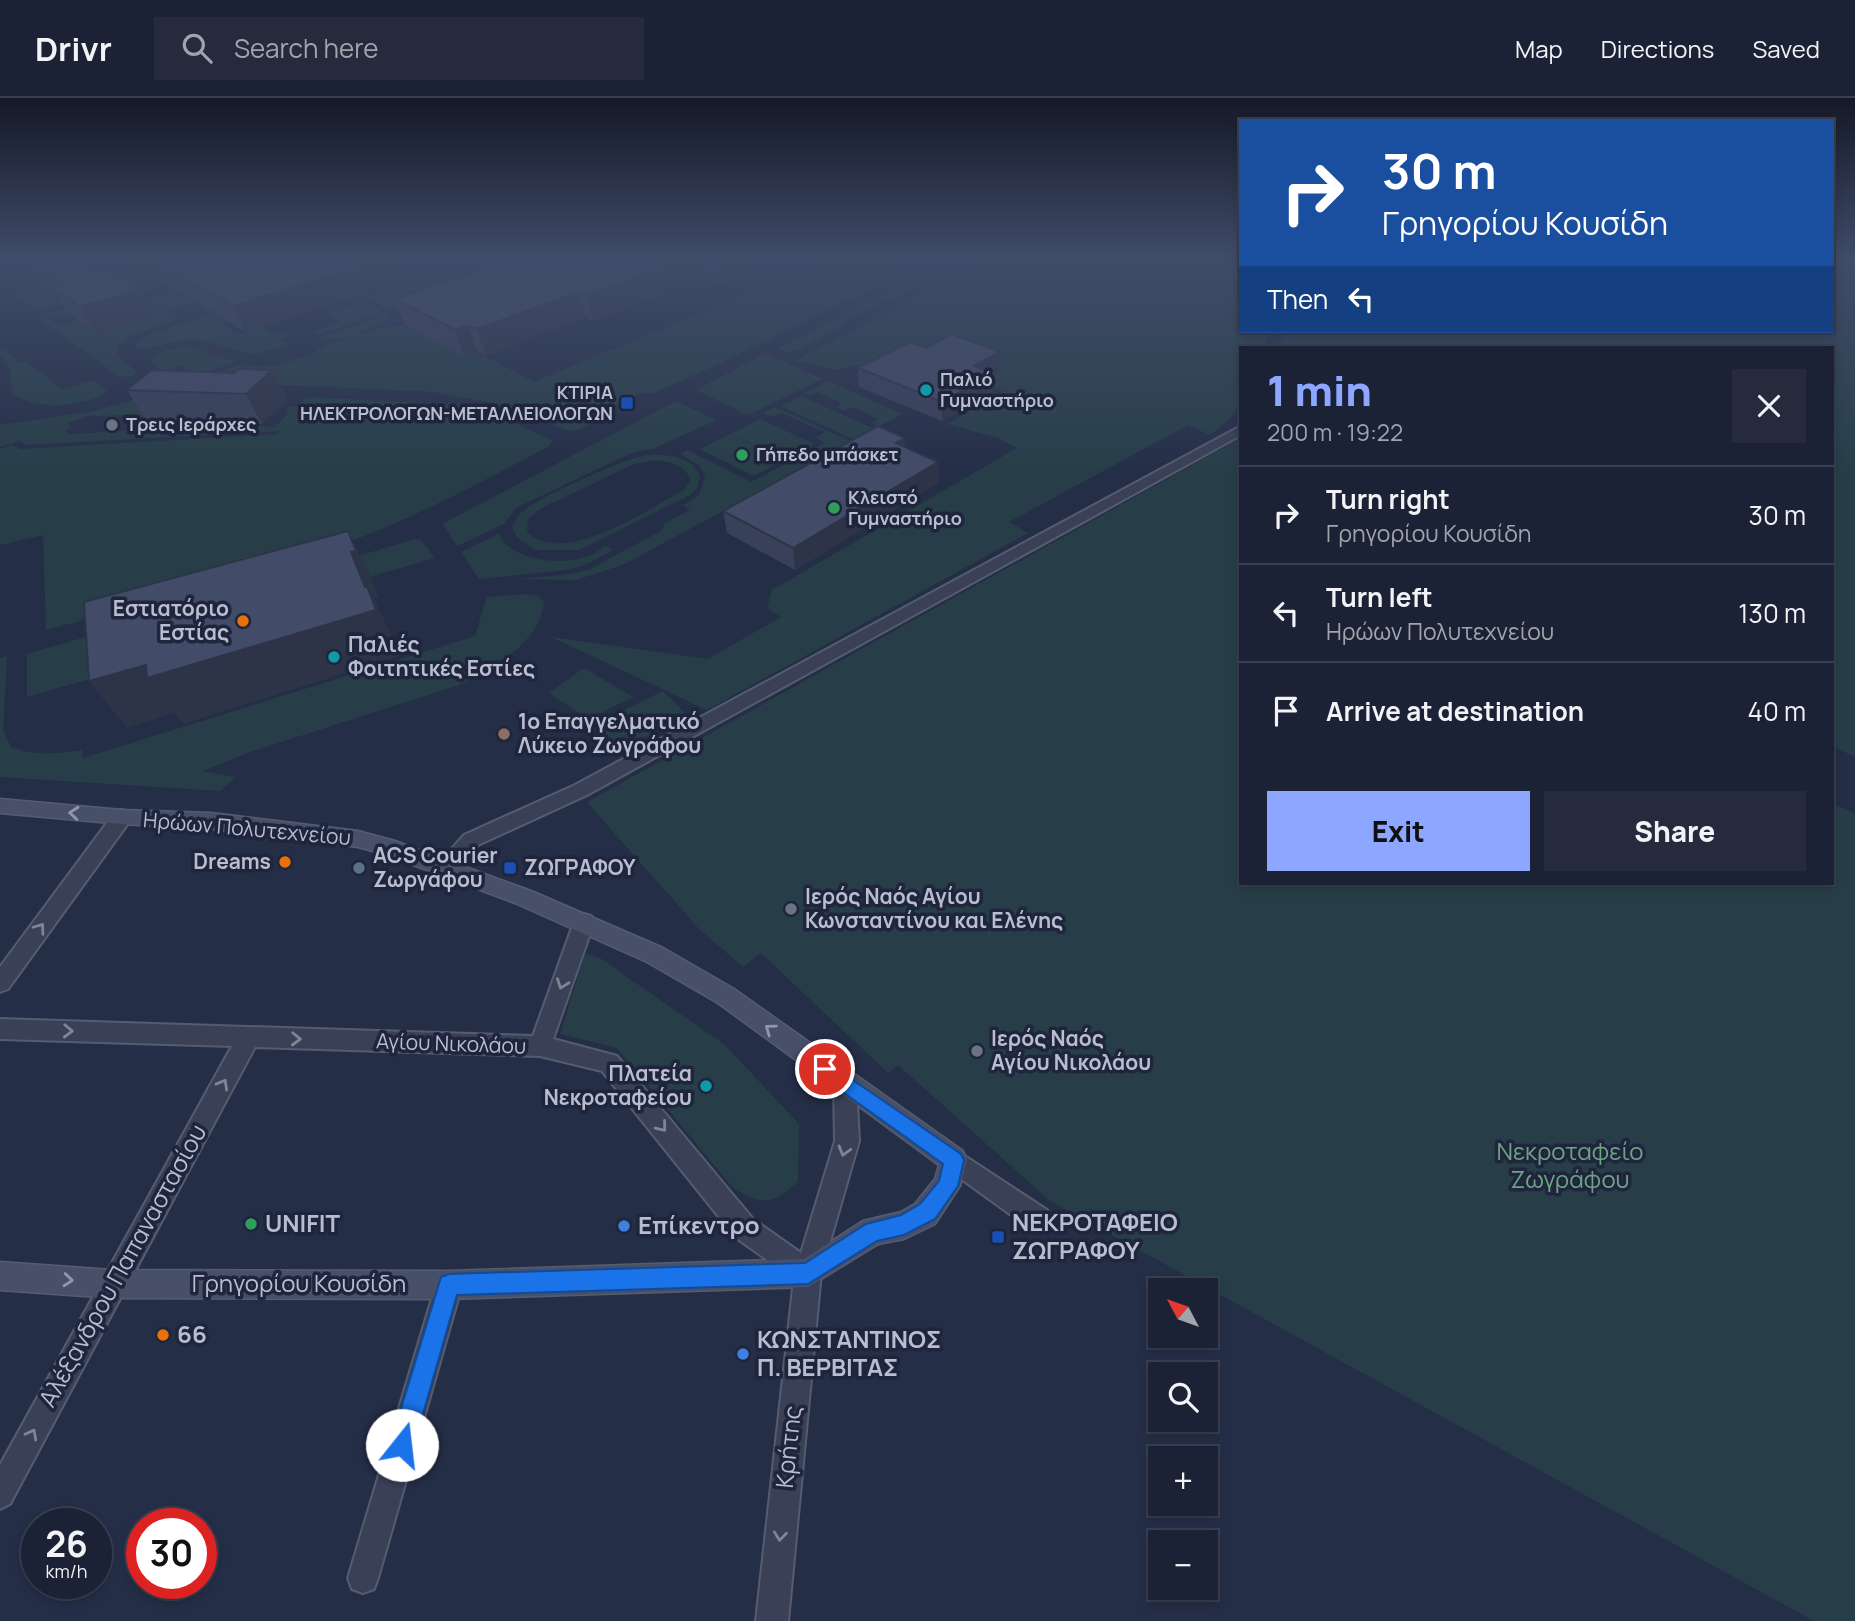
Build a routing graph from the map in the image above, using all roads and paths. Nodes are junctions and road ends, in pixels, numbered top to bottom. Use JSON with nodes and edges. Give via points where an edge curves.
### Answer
{"nodes":[{"id":1,"x":1239,"y":431,"type":"edge"},
{"id":2,"x":0,"y":806,"type":"edge"},
{"id":3,"x":122,"y":817,"type":"junction"},
{"id":4,"x":445,"y":869,"type":"junction"},
{"id":5,"x":584,"y":922,"type":"junction"},
{"id":6,"x":0,"y":983,"type":"edge"},
{"id":7,"x":0,"y":1029,"type":"edge"},
{"id":8,"x":248,"y":1038,"type":"junction"},
{"id":9,"x":540,"y":1046,"type":"junction"},
{"id":10,"x":845,"y":1084,"type":"junction"},
{"id":11,"x":954,"y":1160,"type":"junction"},
{"id":12,"x":1038,"y":1219,"type":"dead end"},
{"id":13,"x":808,"y":1273,"type":"junction"},
{"id":14,"x":0,"y":1276,"type":"edge"},
{"id":15,"x":112,"y":1283,"type":"junction"},
{"id":16,"x":449,"y":1285,"type":"junction"},
{"id":17,"x":0,"y":1494,"type":"edge"},
{"id":18,"x":363,"y":1578,"type":"dead end"},
{"id":19,"x":772,"y":1621,"type":"edge"}],
"edges":[{"from":1,"to":4,"type":"street","via":[[581,790],[471,841]]},
{"from":3,"to":2,"type":"street","name":"Ηρώων Πολυτεχνείου","one_way":true},
{"from":3,"to":4,"type":"street","name":"Ηρώων Πολυτεχνείου","via":[[211,821],[358,839]]},
{"from":6,"to":3,"type":"street","one_way":true},
{"from":4,"to":5,"type":"street","name":"Ηρώων Πολυτεχνείου"},
{"from":5,"to":9,"type":"street","one_way":true},
{"from":10,"to":5,"type":"street","name":"Ηρώων Πολυτεχνείου","one_way":true,"via":[[726,996],[655,955]]},
{"from":7,"to":8,"type":"street","name":"Αγίου Νικολάου","one_way":true},
{"from":8,"to":9,"type":"street","name":"Αγίου Νικολάου","one_way":true},
{"from":15,"to":8,"type":"street","name":"Αλέξανδρου Παπαναστασίου","one_way":true},
{"from":9,"to":13,"type":"street","name":"Αγίου Νικολάου","one_way":true,"via":[[609,1063],[744,1228]]},
{"from":10,"to":11,"type":"street","name":"Ηρώων Πολυτεχνείου"},
{"from":10,"to":13,"type":"street","one_way":true,"via":[[847,1141]]},
{"from":11,"to":12,"type":"street"},
{"from":11,"to":13,"type":"street","via":[[947,1186],[925,1214],[904,1225],[873,1231]]},
{"from":13,"to":16,"type":"street","name":"Γρηγορίου Κουσίδη"},
{"from":13,"to":19,"type":"street","name":"Κρήτης","one_way":true},
{"from":14,"to":15,"type":"street","name":"Γρηγορίου Κουσίδη","one_way":true},
{"from":15,"to":16,"type":"street","name":"Γρηγορίου Κουσίδη"},
{"from":17,"to":15,"type":"street","name":"Αλέξανδρου Παπαναστασίου","one_way":true},
{"from":16,"to":18,"type":"street"}]}
